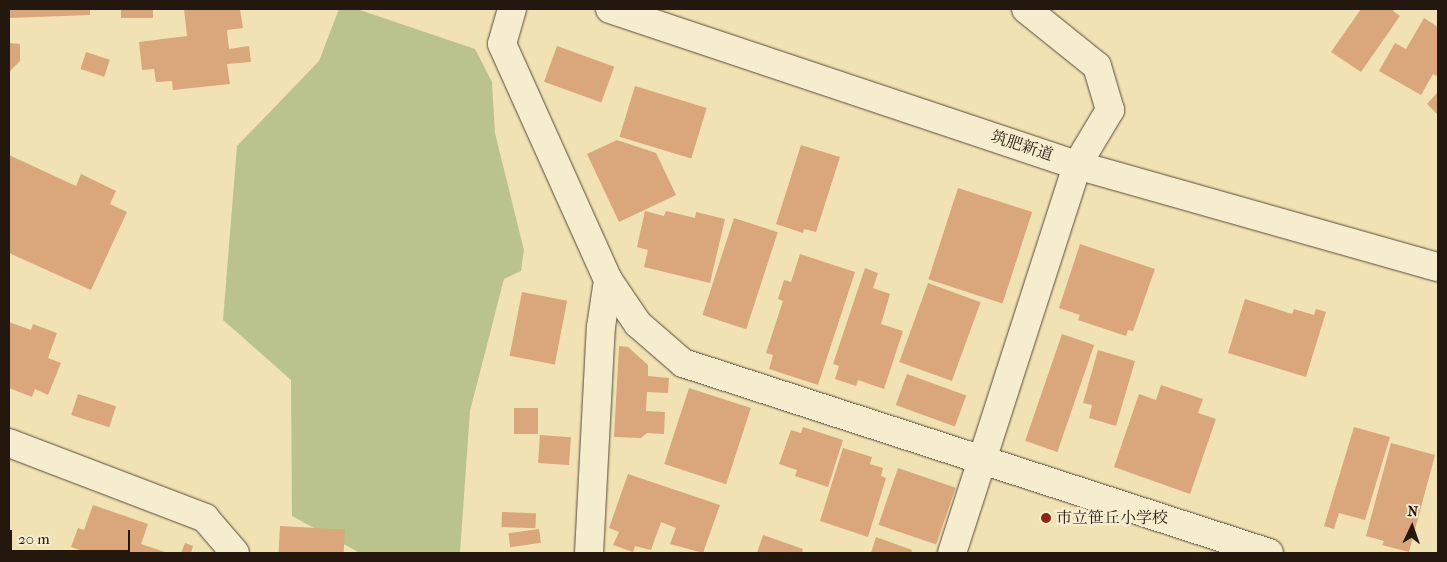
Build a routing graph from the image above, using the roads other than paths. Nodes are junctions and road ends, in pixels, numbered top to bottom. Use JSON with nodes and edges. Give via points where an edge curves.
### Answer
{"nodes":[{"id":1,"x":512,"y":9,"type":"edge"},
{"id":2,"x":610,"y":9,"type":"edge"},
{"id":3,"x":1026,"y":9,"type":"edge"},
{"id":4,"x":1077,"y":165,"type":"junction"},
{"id":5,"x":1438,"y":267,"type":"edge"},
{"id":6,"x":608,"y":280,"type":"junction"},
{"id":7,"x":9,"y":443,"type":"edge"},
{"id":8,"x":982,"y":460,"type":"junction"},
{"id":9,"x":235,"y":553,"type":"edge"},
{"id":10,"x":590,"y":553,"type":"edge"},
{"id":11,"x":952,"y":553,"type":"edge"},
{"id":12,"x":1269,"y":553,"type":"edge"}],
"edges":[{"from":1,"to":6,"type":"street","via":[[502,44]]},
{"from":2,"to":4,"type":"street","name":"筑肥新道"},
{"from":3,"to":4,"type":"street","via":[[1097,66],[1110,110]]},
{"from":4,"to":5,"type":"street","name":"筑肥新道"},
{"from":4,"to":8,"type":"street"},
{"from":6,"to":8,"type":"street","via":[[638,324],[684,363]]},
{"from":6,"to":10,"type":"street","via":[[601,327]]},
{"from":7,"to":9,"type":"street","via":[[205,518]]},
{"from":8,"to":11,"type":"street"},
{"from":8,"to":12,"type":"street"}]}
